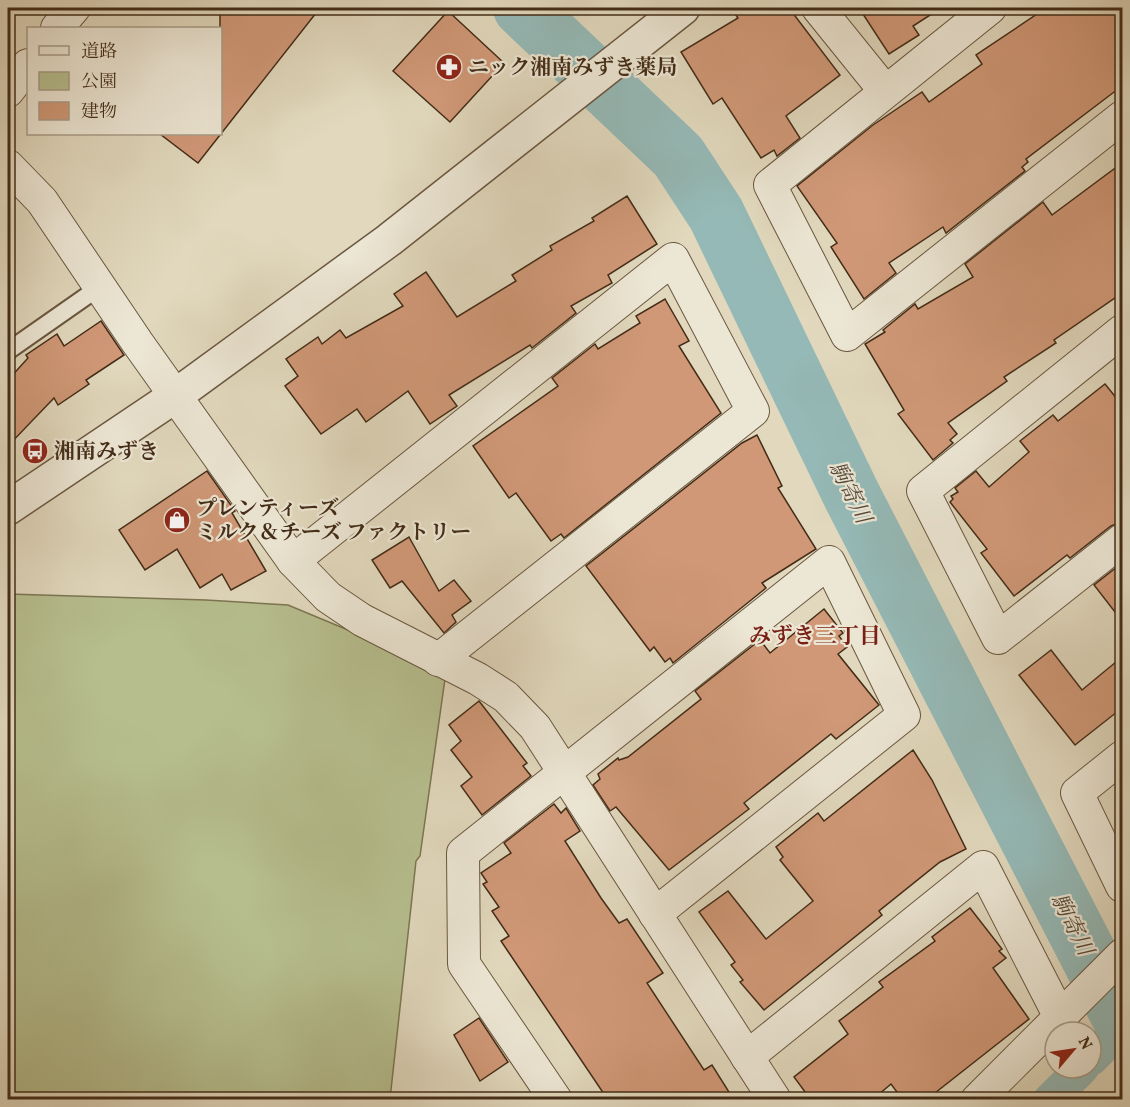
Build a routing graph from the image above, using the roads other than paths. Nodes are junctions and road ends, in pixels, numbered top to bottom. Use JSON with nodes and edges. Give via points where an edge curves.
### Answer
{"nodes":[{"id":1,"x":74,"y":8,"type":"edge"},
{"id":2,"x":683,"y":8,"type":"edge"},
{"id":3,"x":818,"y":8,"type":"edge"},
{"id":4,"x":990,"y":8,"type":"edge"},
{"id":5,"x":58,"y":27,"type":"edge"},
{"id":6,"x":27,"y":66,"type":"edge"},
{"id":7,"x":8,"y":91,"type":"edge"},
{"id":8,"x":885,"y":91,"type":"junction"},
{"id":9,"x":1122,"y":117,"type":"edge"},
{"id":10,"x":8,"y":166,"type":"edge"},
{"id":11,"x":101,"y":286,"type":"junction"},
{"id":12,"x":1122,"y":331,"type":"edge"},
{"id":13,"x":8,"y":351,"type":"edge"},
{"id":14,"x":175,"y":396,"type":"junction"},
{"id":15,"x":8,"y":508,"type":"edge"},
{"id":16,"x":1122,"y":540,"type":"edge"},
{"id":17,"x":293,"y":561,"type":"junction"},
{"id":18,"x":438,"y":660,"type":"junction"},
{"id":19,"x":1122,"y":757,"type":"edge"},
{"id":20,"x":565,"y":772,"type":"junction"},
{"id":21,"x":1122,"y":886,"type":"edge"},
{"id":22,"x":655,"y":914,"type":"junction"},
{"id":23,"x":1122,"y":955,"type":"edge"},
{"id":24,"x":1070,"y":1005,"type":"junction"},
{"id":25,"x":747,"y":1057,"type":"junction"},
{"id":26,"x":556,"y":1100,"type":"edge"},
{"id":27,"x":775,"y":1100,"type":"edge"},
{"id":28,"x":977,"y":1100,"type":"edge"}],
"edges":[{"from":1,"to":5,"type":"street"},
{"from":2,"to":14,"type":"street","via":[[389,240]]},
{"from":3,"to":8,"type":"street"},
{"from":4,"to":8,"type":"street"},
{"from":6,"to":7,"type":"street"},
{"from":8,"to":9,"type":"street","via":[[770,185],[847,335]]},
{"from":10,"to":11,"type":"street","via":[[42,201]]},
{"from":11,"to":13,"type":"lane"},
{"from":11,"to":14,"type":"street"},
{"from":12,"to":16,"type":"street","via":[[924,491],[998,638]]},
{"from":14,"to":15,"type":"street"},
{"from":14,"to":17,"type":"street"},
{"from":17,"to":18,"type":"street","via":[[328,597]]},
{"from":17,"to":18,"type":"street","via":[[674,259],[753,411]]},
{"from":18,"to":20,"type":"street","via":[[506,697],[534,727]]},
{"from":19,"to":21,"type":"street","via":[[1077,793]]},
{"from":20,"to":22,"type":"street"},
{"from":20,"to":22,"type":"street","via":[[829,562],[904,715]]},
{"from":20,"to":26,"type":"street","via":[[463,853],[464,964]]},
{"from":22,"to":25,"type":"street"},
{"from":23,"to":24,"type":"street"},
{"from":24,"to":25,"type":"street","via":[[983,867]]},
{"from":24,"to":28,"type":"street"},
{"from":25,"to":27,"type":"street"}]}
